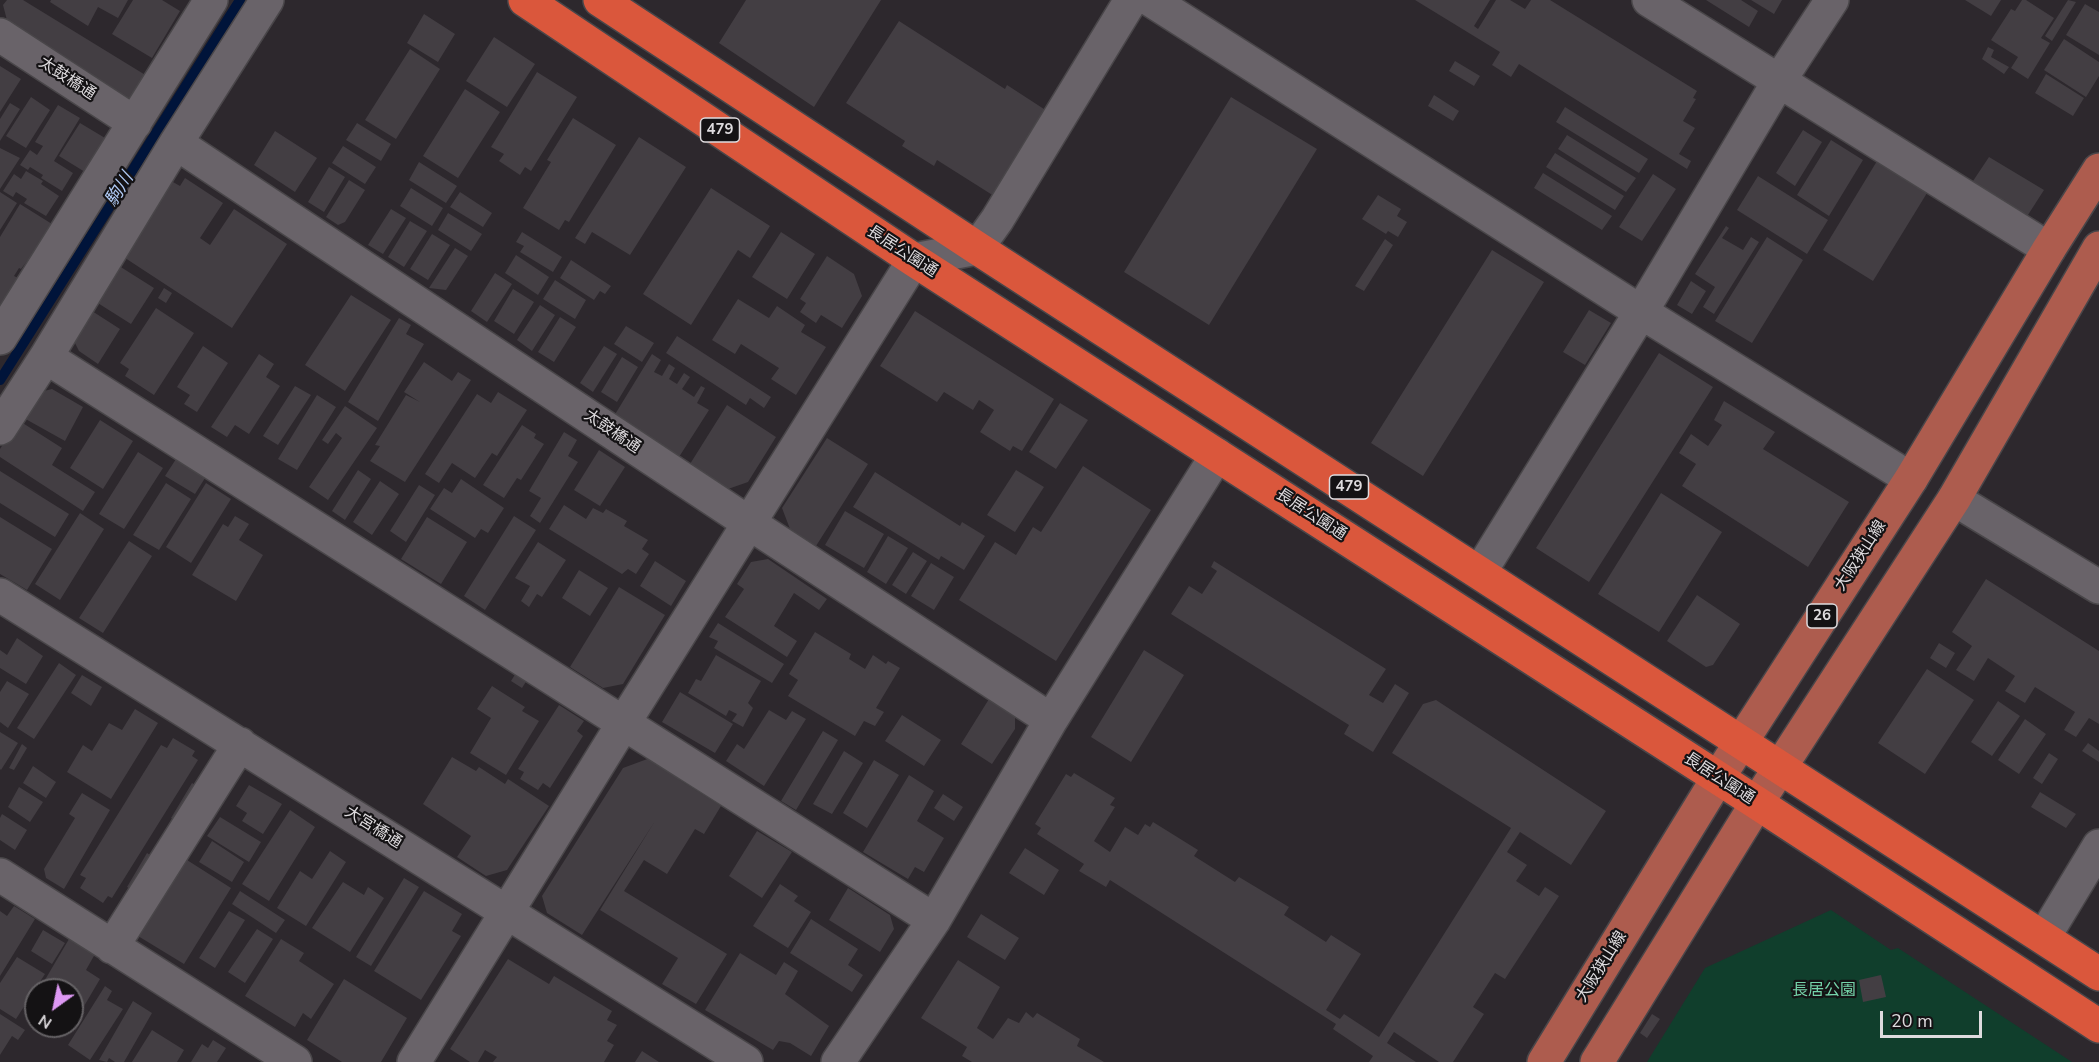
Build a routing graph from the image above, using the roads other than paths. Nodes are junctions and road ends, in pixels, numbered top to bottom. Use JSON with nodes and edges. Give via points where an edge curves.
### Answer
{"nodes":[{"id":1,"x":211,"y":0,"type":"edge"},
{"id":2,"x":267,"y":0,"type":"edge"},
{"id":3,"x":525,"y":0,"type":"edge"},
{"id":4,"x":600,"y":0,"type":"edge"},
{"id":5,"x":1131,"y":0,"type":"edge"},
{"id":6,"x":1151,"y":0,"type":"edge"},
{"id":7,"x":1649,"y":0,"type":"edge"},
{"id":8,"x":1832,"y":0,"type":"edge"},
{"id":9,"x":0,"y":35,"type":"edge"},
{"id":10,"x":1779,"y":81,"type":"junction"},
{"id":11,"x":135,"y":123,"type":"junction"},
{"id":12,"x":176,"y":143,"type":"junction"},
{"id":13,"x":2099,"y":170,"type":"edge"},
{"id":14,"x":977,"y":248,"type":"junction"},
{"id":15,"x":2049,"y":249,"type":"junction"},
{"id":16,"x":914,"y":260,"type":"junction"},
{"id":17,"x":2094,"y":266,"type":"edge"},
{"id":18,"x":1641,"y":312,"type":"junction"},
{"id":19,"x":0,"y":338,"type":"edge"},
{"id":20,"x":46,"y":357,"type":"junction"},
{"id":21,"x":0,"y":428,"type":"edge"},
{"id":22,"x":1217,"y":455,"type":"junction"},
{"id":23,"x":1911,"y":479,"type":"junction"},
{"id":24,"x":1954,"y":499,"type":"junction"},
{"id":25,"x":749,"y":523,"type":"junction"},
{"id":26,"x":1480,"y":572,"type":"junction"},
{"id":27,"x":2099,"y":587,"type":"edge"},
{"id":28,"x":0,"y":595,"type":"edge"},
{"id":29,"x":1051,"y":720,"type":"junction"},
{"id":30,"x":623,"y":724,"type":"junction"},
{"id":31,"x":1742,"y":741,"type":"junction"},
{"id":32,"x":240,"y":744,"type":"junction"},
{"id":33,"x":1781,"y":768,"type":"junction"},
{"id":34,"x":1718,"y":778,"type":"junction"},
{"id":35,"x":1757,"y":803,"type":"junction"},
{"id":36,"x":2099,"y":846,"type":"edge"},
{"id":37,"x":0,"y":875,"type":"edge"},
{"id":38,"x":507,"y":913,"type":"junction"},
{"id":39,"x":934,"y":920,"type":"junction"},
{"id":40,"x":2044,"y":937,"type":"junction"},
{"id":41,"x":112,"y":947,"type":"junction"},
{"id":42,"x":2099,"y":974,"type":"edge"},
{"id":43,"x":2099,"y":1026,"type":"edge"},
{"id":44,"x":296,"y":1062,"type":"edge"},
{"id":45,"x":414,"y":1062,"type":"edge"},
{"id":46,"x":746,"y":1062,"type":"edge"},
{"id":47,"x":838,"y":1062,"type":"edge"},
{"id":48,"x":1544,"y":1062,"type":"edge"},
{"id":49,"x":1597,"y":1062,"type":"edge"}],
"edges":[{"from":1,"to":11,"type":"street"},
{"from":2,"to":12,"type":"street"},
{"from":3,"to":16,"type":"highway","name":"長居公園通","number":"479"},
{"from":4,"to":14,"type":"highway","number":"479"},
{"from":5,"to":14,"type":"street"},
{"from":6,"to":18,"type":"street"},
{"from":7,"to":10,"type":"street"},
{"from":8,"to":10,"type":"street"},
{"from":9,"to":11,"type":"street","name":"太鼓橋通"},
{"from":10,"to":15,"type":"street"},
{"from":10,"to":18,"type":"street"},
{"from":11,"to":19,"type":"street"},
{"from":12,"to":20,"type":"street"},
{"from":12,"to":25,"type":"street","name":"太鼓橋通"},
{"from":13,"to":15,"type":"main road","name":"大阪狭山線","number":"26"},
{"from":14,"to":16,"type":"street"},
{"from":14,"to":26,"type":"highway","number":"479"},
{"from":15,"to":23,"type":"main road","name":"大阪狭山線","number":"26"},
{"from":16,"to":22,"type":"highway","name":"長居公園通","number":"479"},
{"from":16,"to":25,"type":"street"},
{"from":17,"to":24,"type":"main road"},
{"from":18,"to":23,"type":"street"},
{"from":18,"to":26,"type":"street"},
{"from":20,"to":21,"type":"street"},
{"from":20,"to":30,"type":"street"},
{"from":22,"to":29,"type":"street"},
{"from":22,"to":34,"type":"highway","name":"長居公園通","number":"479"},
{"from":23,"to":31,"type":"main road","name":"大阪狭山線","number":"26"},
{"from":24,"to":27,"type":"street"},
{"from":24,"to":33,"type":"main road"},
{"from":25,"to":29,"type":"street","name":"太鼓橋通"},
{"from":25,"to":30,"type":"street"},
{"from":26,"to":31,"type":"highway","number":"479"},
{"from":28,"to":32,"type":"street","name":"大宮橋通"},
{"from":29,"to":39,"type":"street"},
{"from":30,"to":38,"type":"street"},
{"from":30,"to":39,"type":"street"},
{"from":31,"to":33,"type":"highway","number":"479"},
{"from":31,"to":34,"type":"main road","name":"大阪狭山線","number":"26"},
{"from":32,"to":38,"type":"street","name":"大宮橋通"},
{"from":32,"to":41,"type":"street"},
{"from":33,"to":35,"type":"main road"},
{"from":33,"to":40,"type":"highway","number":"479"},
{"from":34,"to":35,"type":"highway","name":"長居公園通","number":"479"},
{"from":34,"to":48,"type":"main road","name":"大阪狭山線","number":"26"},
{"from":35,"to":43,"type":"highway","name":"長居公園通","number":"479"},
{"from":35,"to":49,"type":"main road"},
{"from":36,"to":40,"type":"street"},
{"from":37,"to":41,"type":"street"},
{"from":38,"to":45,"type":"street"},
{"from":38,"to":46,"type":"street","name":"大宮橋通"},
{"from":39,"to":47,"type":"street"},
{"from":40,"to":42,"type":"highway","number":"479"},
{"from":41,"to":44,"type":"street"}]}
